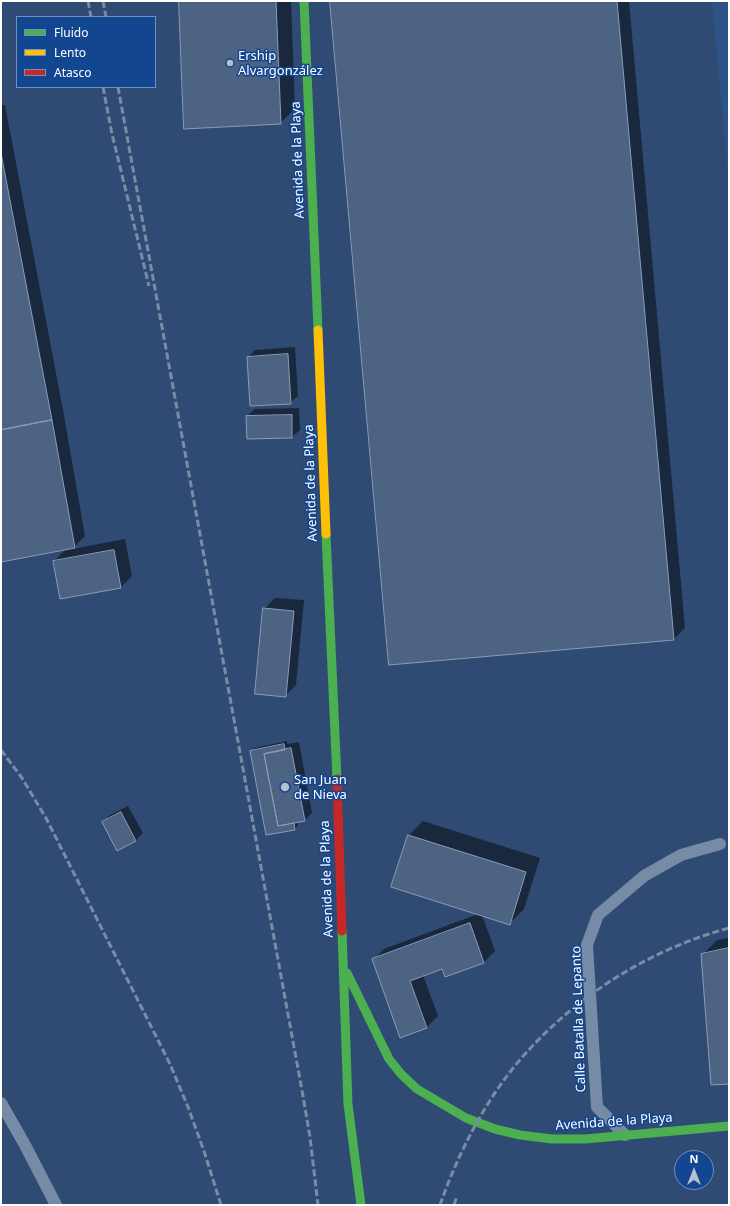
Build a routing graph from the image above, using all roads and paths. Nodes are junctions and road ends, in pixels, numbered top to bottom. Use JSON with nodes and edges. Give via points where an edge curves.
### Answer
{"nodes":[{"id":1,"x":304,"y":1,"type":"edge"},
{"id":2,"x":720,"y":844,"type":"dead end"},
{"id":3,"x":343,"y":965,"type":"junction"},
{"id":4,"x":1,"y":1103,"type":"edge"},
{"id":5,"x":729,"y":1126,"type":"edge"},
{"id":6,"x":625,"y":1135,"type":"junction"},
{"id":7,"x":56,"y":1205,"type":"edge"},
{"id":8,"x":361,"y":1205,"type":"edge"}],
"edges":[{"from":1,"to":3,"type":"street","name":"Avenida de la Playa"},
{"from":2,"to":6,"type":"lane","name":"Calle Batalla de Lepanto","via":[[681,855],[644,876],[598,915],[587,945],[597,1107]]},
{"from":3,"to":6,"type":"street","name":"Avenida de la Playa","via":[[389,1059],[418,1089],[446,1107],[495,1129],[520,1135],[552,1139]]},
{"from":3,"to":8,"type":"street","name":"Avenida de la Playa","via":[[348,1104]]},
{"from":4,"to":7,"type":"lane"},
{"from":5,"to":6,"type":"street","name":"Avenida de la Playa"}]}
